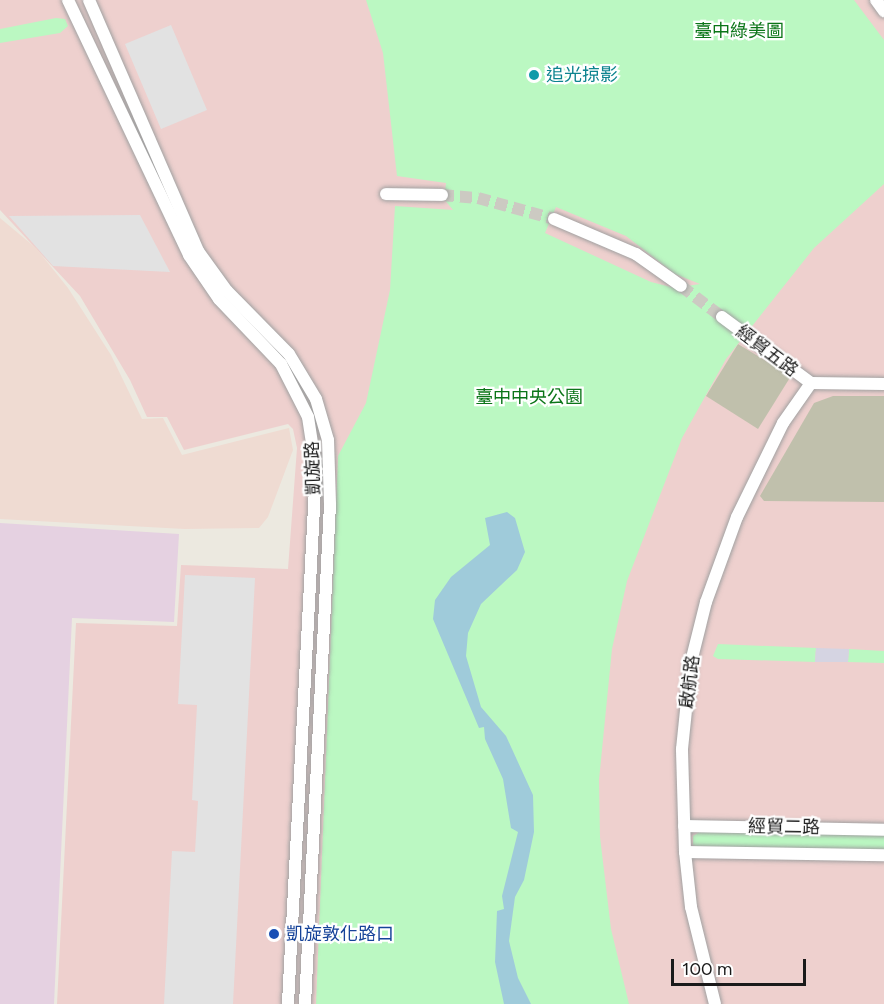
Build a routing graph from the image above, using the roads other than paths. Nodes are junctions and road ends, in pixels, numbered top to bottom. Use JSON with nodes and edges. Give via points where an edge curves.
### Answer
{"nodes":[{"id":1,"x":68,"y":0,"type":"edge"},
{"id":2,"x":89,"y":0,"type":"edge"},
{"id":3,"x":876,"y":0,"type":"edge"},
{"id":4,"x":884,"y":11,"type":"edge"},
{"id":5,"x":386,"y":194,"type":"dead end"},
{"id":6,"x":442,"y":195,"type":"tunnel mouth"},
{"id":7,"x":554,"y":219,"type":"tunnel mouth"},
{"id":8,"x":681,"y":286,"type":"tunnel mouth"},
{"id":9,"x":722,"y":317,"type":"tunnel mouth"},
{"id":10,"x":811,"y":384,"type":"junction"},
{"id":11,"x":884,"y":384,"type":"edge"},
{"id":12,"x":684,"y":826,"type":"junction"},
{"id":13,"x":884,"y":830,"type":"edge"},
{"id":14,"x":685,"y":852,"type":"junction"},
{"id":15,"x":884,"y":855,"type":"edge"},
{"id":16,"x":288,"y":1004,"type":"edge"},
{"id":17,"x":305,"y":1004,"type":"edge"},
{"id":18,"x":715,"y":1004,"type":"edge"}],
"edges":[{"from":1,"to":16,"type":"street","name":"凱旋路","via":[[189,255],[219,299],[281,364],[309,417],[316,469]]},
{"from":2,"to":17,"type":"street","name":"凱旋路","via":[[198,251],[227,291],[289,354],[316,399],[328,440],[330,504]]},
{"from":3,"to":4,"type":"street"},
{"from":5,"to":6,"type":"street"},
{"from":7,"to":8,"type":"street","via":[[636,254]]},
{"from":9,"to":10,"type":"street","name":"經貿五路"},
{"from":10,"to":11,"type":"street","name":"經貿五路"},
{"from":10,"to":12,"type":"street","name":"啟航路","via":[[783,423],[739,511],[701,618],[691,662],[682,749]]},
{"from":12,"to":13,"type":"street","name":"經貿二路"},
{"from":12,"to":14,"type":"street","name":"啟航路"},
{"from":14,"to":15,"type":"street","name":"經貿二路"},
{"from":14,"to":18,"type":"street","name":"啟航路","via":[[691,907]]}]}
